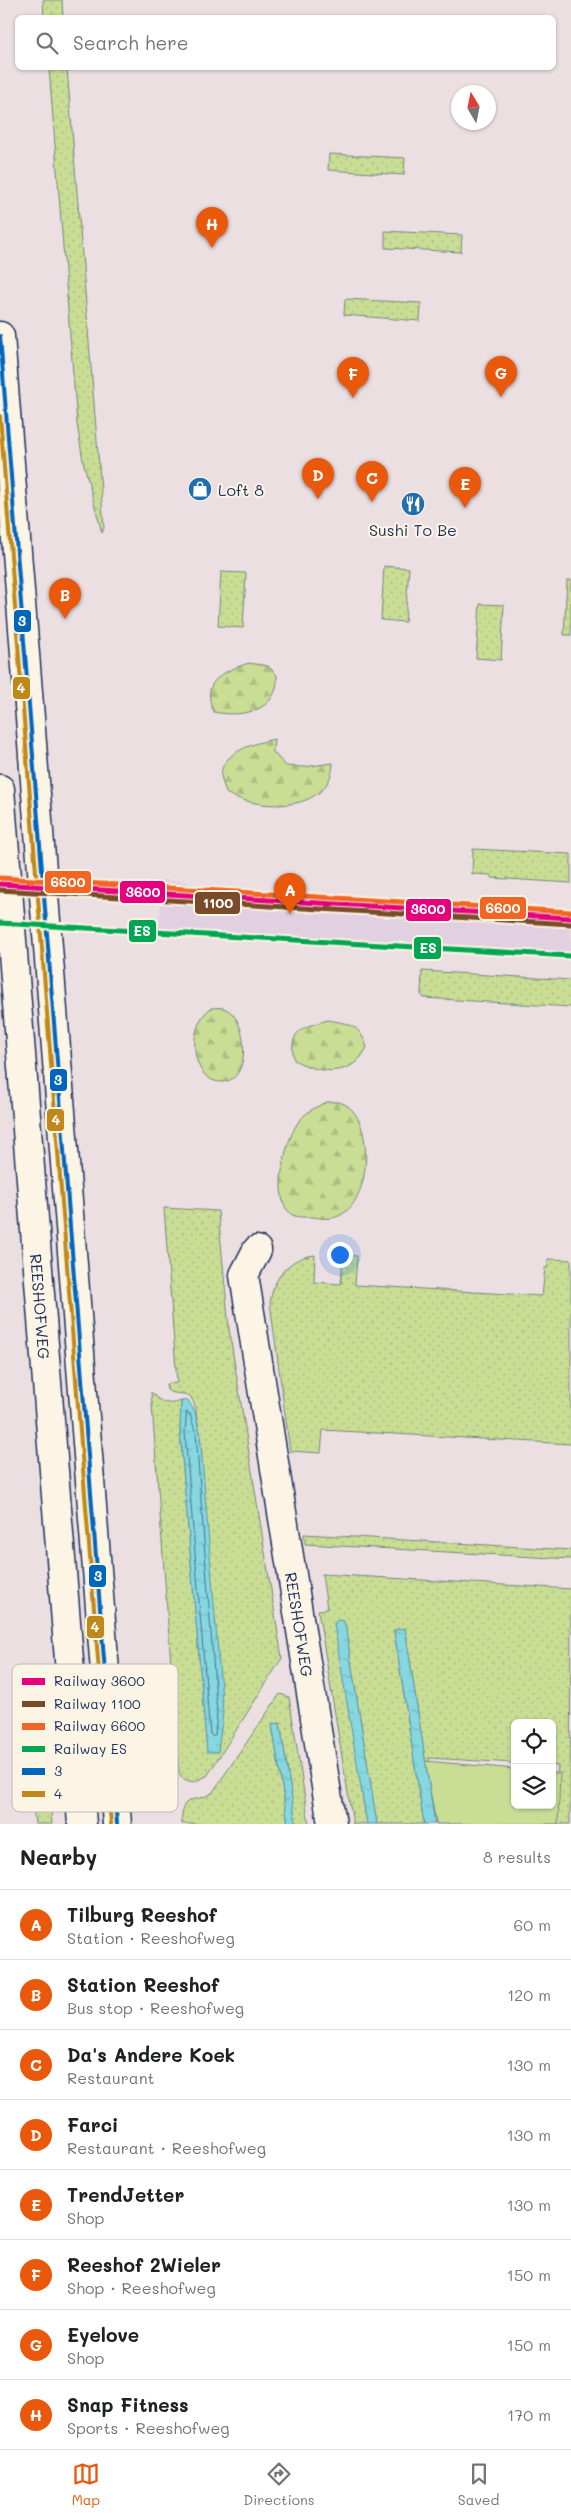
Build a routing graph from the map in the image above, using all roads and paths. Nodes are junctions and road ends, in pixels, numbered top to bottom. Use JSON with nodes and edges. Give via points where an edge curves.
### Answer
{"nodes":[{"id":1,"x":0,"y":336,"type":"edge"},
{"id":2,"x":0,"y":789,"type":"edge"},
{"id":3,"x":258,"y":1250,"type":"dead end"},
{"id":4,"x":69,"y":1664,"type":"edge"},
{"id":5,"x":104,"y":1664,"type":"edge"},
{"id":6,"x":332,"y":1824,"type":"edge"}],
"edges":[{"from":1,"to":5,"type":"street"},
{"from":2,"to":4,"type":"street","name":"REESHOFWEG"},
{"from":3,"to":6,"type":"street","name":"REESHOFWEG","via":[[244,1276]]}]}
